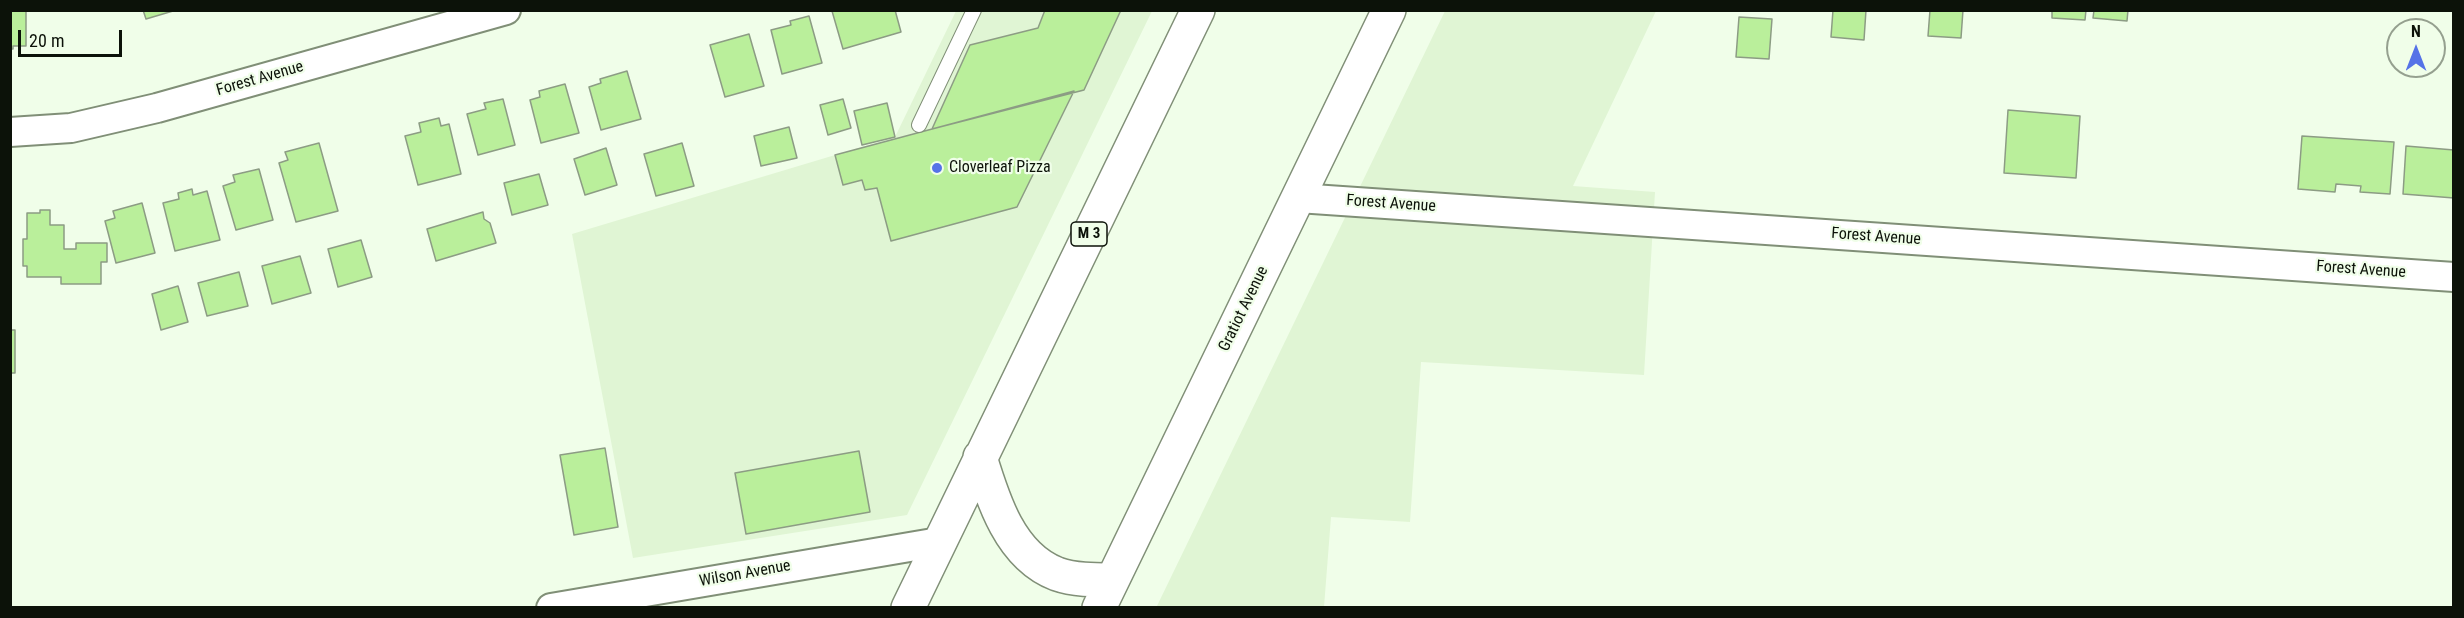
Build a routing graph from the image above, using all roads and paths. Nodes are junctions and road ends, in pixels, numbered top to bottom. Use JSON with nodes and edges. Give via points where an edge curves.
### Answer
{"nodes":[{"id":1,"x":506,"y":10,"type":"edge"},
{"id":2,"x":974,"y":10,"type":"edge"},
{"id":3,"x":1198,"y":10,"type":"edge"},
{"id":4,"x":1389,"y":10,"type":"edge"},
{"id":5,"x":919,"y":125,"type":"dead end"},
{"id":6,"x":10,"y":132,"type":"edge"},
{"id":7,"x":1298,"y":198,"type":"junction"},
{"id":8,"x":2454,"y":277,"type":"edge"},
{"id":9,"x":980,"y":457,"type":"junction"},
{"id":10,"x":939,"y":542,"type":"junction"},
{"id":11,"x":1105,"y":594,"type":"edge"},
{"id":12,"x":599,"y":603,"type":"edge"},
{"id":13,"x":551,"y":608,"type":"edge"},
{"id":14,"x":908,"y":608,"type":"edge"}],
"edges":[{"from":1,"to":6,"type":"street","name":"Forest Avenue","via":[[157,108],[71,128]]},
{"from":2,"to":5,"type":"lane"},
{"from":3,"to":9,"type":"main road","number":"M 3"},
{"from":4,"to":7,"type":"main road","name":"Gratiot Avenue"},
{"from":7,"to":8,"type":"street","name":"Forest Avenue"},
{"from":7,"to":11,"type":"main road","name":"Gratiot Avenue"},
{"from":9,"to":10,"type":"main road","number":"M 3"},
{"from":9,"to":11,"type":"main road","via":[[993,498],[1020,546],[1056,573],[1080,579]]},
{"from":10,"to":12,"type":"street","name":"Wilson Avenue"},
{"from":10,"to":14,"type":"main road","number":"M 3"},
{"from":12,"to":13,"type":"street","name":"Wilson Avenue"}]}
